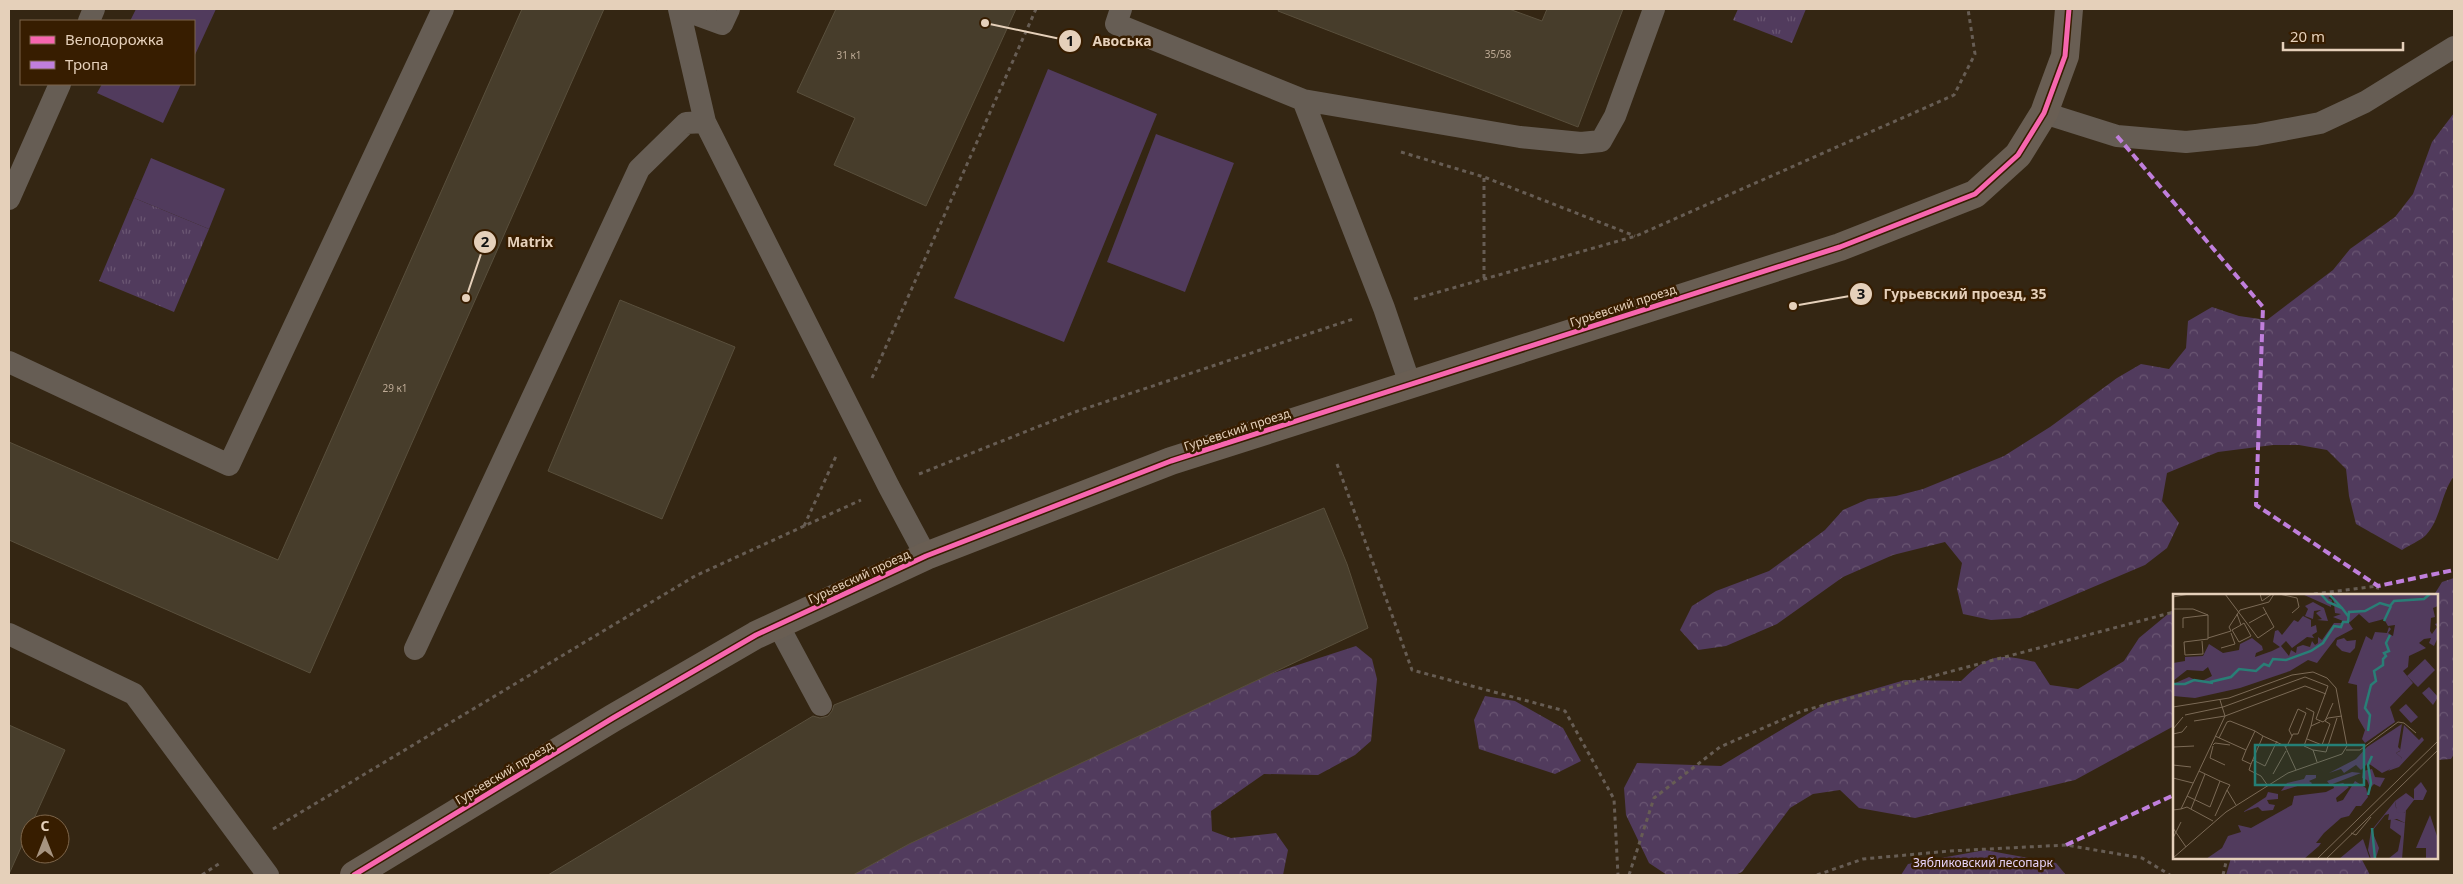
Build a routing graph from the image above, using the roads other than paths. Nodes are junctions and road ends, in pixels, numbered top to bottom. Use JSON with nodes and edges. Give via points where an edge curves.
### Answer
{"nodes":[{"id":1,"x":443,"y":9,"type":"edge"},
{"id":2,"x":680,"y":9,"type":"edge"},
{"id":3,"x":729,"y":9,"type":"edge"},
{"id":4,"x":1121,"y":9,"type":"edge"},
{"id":5,"x":1654,"y":9,"type":"edge"},
{"id":6,"x":2069,"y":9,"type":"edge"},
{"id":7,"x":2454,"y":47,"type":"edge"},
{"id":8,"x":60,"y":85,"type":"edge"},
{"id":9,"x":1303,"y":100,"type":"junction"},
{"id":10,"x":2044,"y":113,"type":"junction"},
{"id":11,"x":705,"y":122,"type":"junction"},
{"id":12,"x":9,"y":199,"type":"edge"},
{"id":13,"x":9,"y":362,"type":"edge"},
{"id":14,"x":1410,"y":384,"type":"junction"},
{"id":15,"x":926,"y":556,"type":"junction"},
{"id":16,"x":778,"y":625,"type":"junction"},
{"id":17,"x":9,"y":634,"type":"edge"},
{"id":18,"x":415,"y":649,"type":"dead end"},
{"id":19,"x":821,"y":705,"type":"dead end"},
{"id":20,"x":268,"y":875,"type":"edge"},
{"id":21,"x":354,"y":875,"type":"edge"}],
"edges":[{"from":1,"to":13,"type":"lane","via":[[229,465]]},
{"from":2,"to":3,"type":"lane","via":[[722,24]]},
{"from":2,"to":11,"type":"lane"},
{"from":4,"to":9,"type":"lane","via":[[1116,24]]},
{"from":5,"to":9,"type":"lane","via":[[1615,116],[1601,142],[1581,144],[1520,138]]},
{"from":6,"to":10,"type":"street","name":"Гурьевский проезд","via":[[2065,56]]},
{"from":7,"to":10,"type":"lane","via":[[2366,102],[2320,123],[2256,136],[2186,142],[2117,136]]},
{"from":8,"to":12,"type":"lane"},
{"from":9,"to":14,"type":"lane"},
{"from":10,"to":14,"type":"street","name":"Гурьевский проезд","via":[[2018,155],[1975,194],[1840,247]]},
{"from":11,"to":15,"type":"lane"},
{"from":11,"to":18,"type":"lane","via":[[686,123],[639,169]]},
{"from":14,"to":15,"type":"street","name":"Гурьевский проезд","via":[[1171,461]]},
{"from":15,"to":16,"type":"street","name":"Гурьевский проезд"},
{"from":16,"to":19,"type":"lane"},
{"from":16,"to":21,"type":"street","name":"Гурьевский проезд","via":[[613,718]]},
{"from":17,"to":20,"type":"lane","via":[[134,694]]}]}
